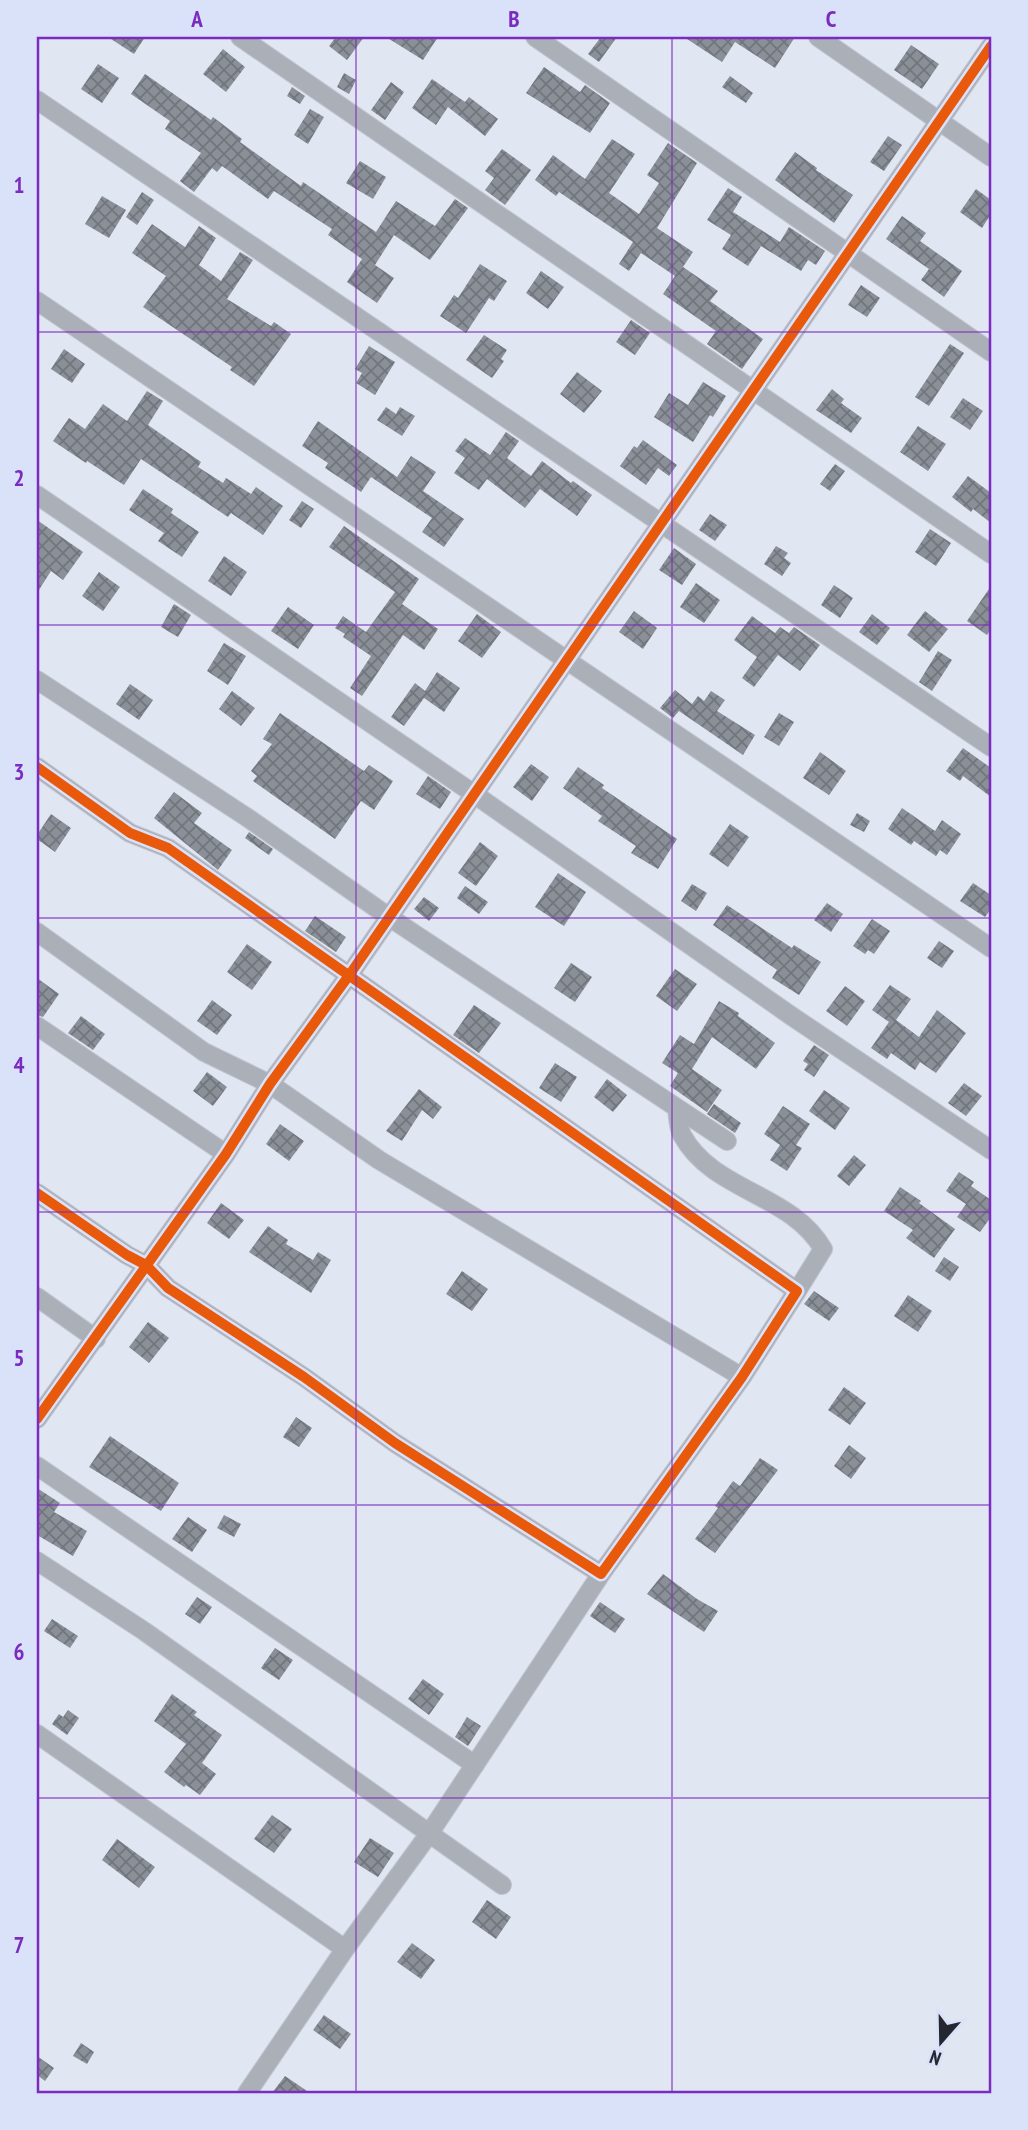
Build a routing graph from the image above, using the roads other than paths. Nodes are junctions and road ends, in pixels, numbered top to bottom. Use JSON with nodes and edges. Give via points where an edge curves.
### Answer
{"nodes":[{"id":1,"x":240,"y":37,"type":"edge"},
{"id":2,"x":535,"y":37,"type":"edge"},
{"id":3,"x":818,"y":37,"type":"edge"},
{"id":4,"x":991,"y":46,"type":"edge"},
{"id":5,"x":37,"y":100,"type":"edge"},
{"id":6,"x":939,"y":122,"type":"junction"},
{"id":7,"x":991,"y":157,"type":"edge"},
{"id":8,"x":847,"y":254,"type":"junction"},
{"id":9,"x":37,"y":300,"type":"edge"},
{"id":10,"x":991,"y":352,"type":"edge"},
{"id":11,"x":753,"y":390,"type":"junction"},
{"id":12,"x":37,"y":495,"type":"edge"},
{"id":13,"x":662,"y":522,"type":"junction"},
{"id":14,"x":991,"y":554,"type":"edge"},
{"id":15,"x":566,"y":660,"type":"junction"},
{"id":16,"x":37,"y":680,"type":"edge"},
{"id":17,"x":991,"y":747,"type":"edge"},
{"id":18,"x":37,"y":767,"type":"edge"},
{"id":19,"x":474,"y":794,"type":"junction"},
{"id":20,"x":388,"y":917,"type":"junction"},
{"id":21,"x":37,"y":932,"type":"edge"},
{"id":22,"x":989,"y":941,"type":"edge"},
{"id":23,"x":350,"y":974,"type":"junction"},
{"id":24,"x":37,"y":1026,"type":"edge"},
{"id":25,"x":270,"y":1084,"type":"junction"},
{"id":26,"x":677,"y":1108,"type":"junction"},
{"id":27,"x":726,"y":1141,"type":"dead end"},
{"id":28,"x":991,"y":1150,"type":"edge"},
{"id":29,"x":226,"y":1154,"type":"junction"},
{"id":30,"x":37,"y":1193,"type":"edge"},
{"id":31,"x":146,"y":1265,"type":"junction"},
{"id":32,"x":797,"y":1292,"type":"junction"},
{"id":33,"x":37,"y":1297,"type":"edge"},
{"id":34,"x":96,"y":1339,"type":"junction"},
{"id":35,"x":742,"y":1377,"type":"junction"},
{"id":36,"x":37,"y":1419,"type":"edge"},
{"id":37,"x":37,"y":1466,"type":"edge"},
{"id":38,"x":37,"y":1561,"type":"edge"},
{"id":39,"x":601,"y":1574,"type":"junction"},
{"id":40,"x":37,"y":1734,"type":"edge"},
{"id":41,"x":475,"y":1765,"type":"junction"},
{"id":42,"x":429,"y":1834,"type":"junction"},
{"id":43,"x":502,"y":1885,"type":"dead end"},
{"id":44,"x":345,"y":1949,"type":"junction"},
{"id":45,"x":247,"y":2093,"type":"edge"}],
"edges":[{"from":1,"to":11,"type":"street"},
{"from":2,"to":8,"type":"street"},
{"from":3,"to":6,"type":"street"},
{"from":4,"to":6,"type":"street"},
{"from":5,"to":13,"type":"street"},
{"from":6,"to":7,"type":"street"},
{"from":6,"to":8,"type":"street"},
{"from":8,"to":10,"type":"street"},
{"from":8,"to":11,"type":"street"},
{"from":9,"to":15,"type":"street"},
{"from":11,"to":13,"type":"street"},
{"from":11,"to":14,"type":"street"},
{"from":12,"to":19,"type":"street"},
{"from":13,"to":15,"type":"street"},
{"from":13,"to":17,"type":"street"},
{"from":15,"to":19,"type":"street"},
{"from":15,"to":22,"type":"street"},
{"from":16,"to":20,"type":"street","via":[[248,818]]},
{"from":18,"to":23,"type":"street","via":[[130,833],[168,848]]},
{"from":19,"to":20,"type":"street"},
{"from":19,"to":28,"type":"street"},
{"from":20,"to":23,"type":"street"},
{"from":20,"to":26,"type":"street"},
{"from":21,"to":25,"type":"street","via":[[204,1052]]},
{"from":23,"to":25,"type":"street"},
{"from":23,"to":32,"type":"street"},
{"from":24,"to":29,"type":"street"},
{"from":25,"to":29,"type":"street"},
{"from":25,"to":35,"type":"street","via":[[379,1160]]},
{"from":26,"to":27,"type":"street"},
{"from":26,"to":32,"type":"street","via":[[681,1133],[703,1163],[788,1212],[814,1233],[822,1249]]},
{"from":29,"to":31,"type":"street"},
{"from":30,"to":31,"type":"street"},
{"from":31,"to":34,"type":"street"},
{"from":31,"to":39,"type":"street","via":[[168,1288],[395,1443]]},
{"from":32,"to":35,"type":"street"},
{"from":33,"to":34,"type":"street"},
{"from":34,"to":36,"type":"street"},
{"from":35,"to":39,"type":"street"},
{"from":37,"to":41,"type":"street"},
{"from":38,"to":42,"type":"street","via":[[144,1631]]},
{"from":39,"to":41,"type":"street"},
{"from":40,"to":44,"type":"street"},
{"from":41,"to":42,"type":"street"},
{"from":42,"to":43,"type":"street"},
{"from":42,"to":44,"type":"street"},
{"from":44,"to":45,"type":"street"}]}
